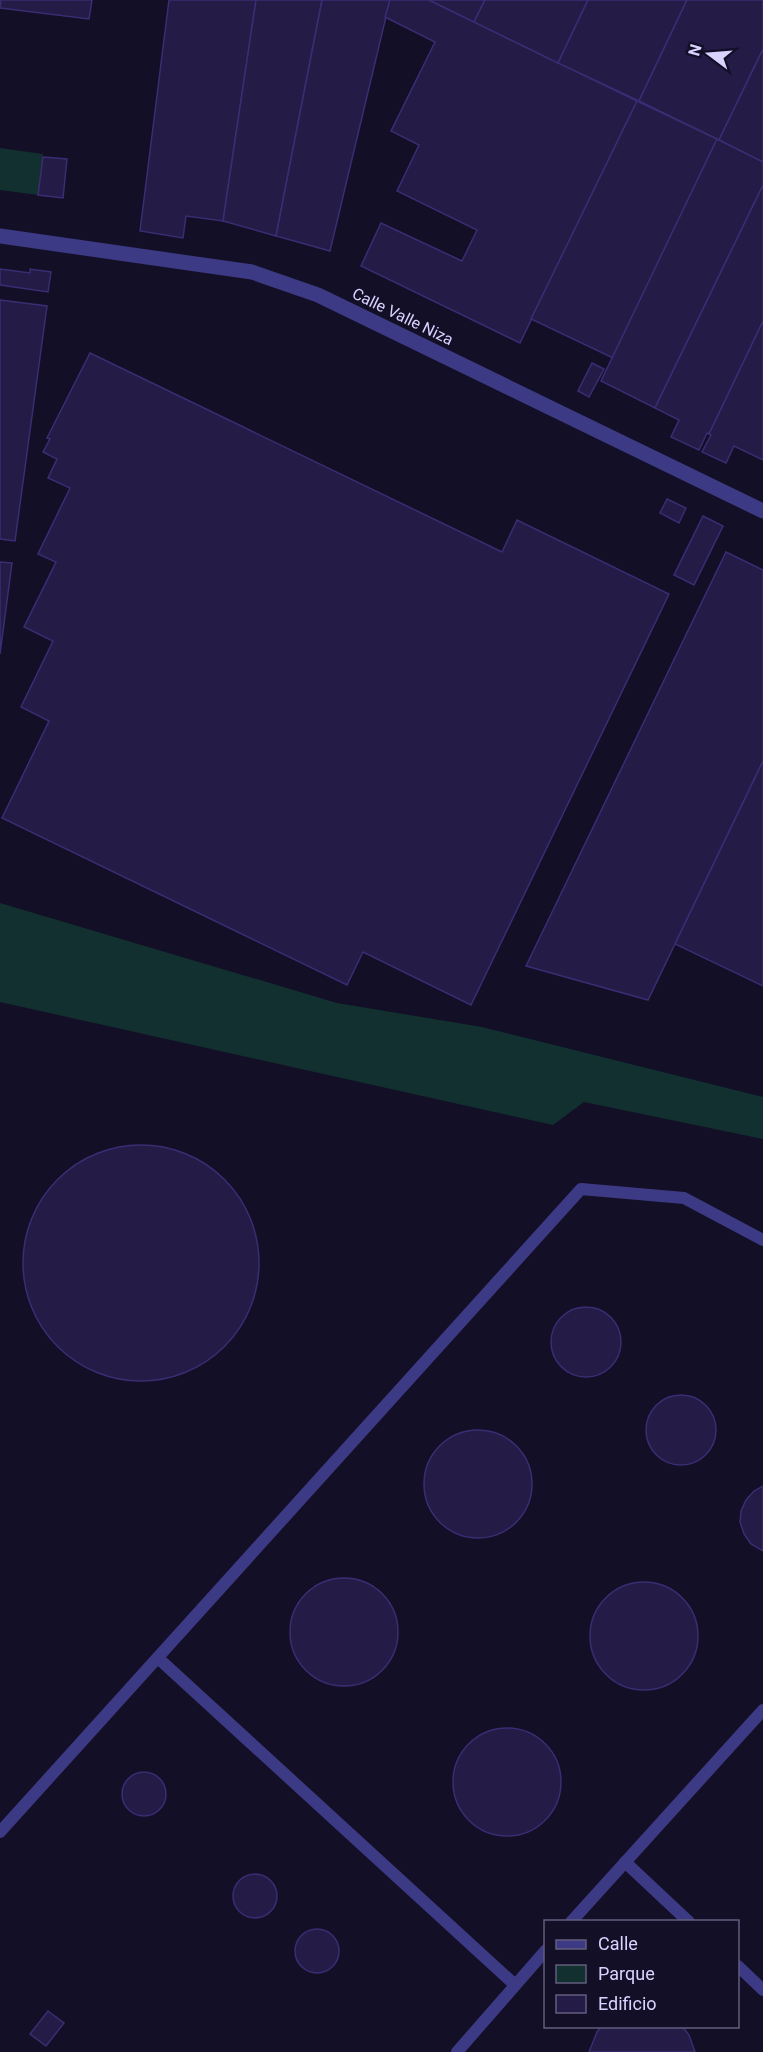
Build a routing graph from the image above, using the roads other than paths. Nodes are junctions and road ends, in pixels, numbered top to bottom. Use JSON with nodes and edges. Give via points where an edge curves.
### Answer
{"nodes":[{"id":1,"x":0,"y":236,"type":"edge"},
{"id":2,"x":763,"y":511,"type":"edge"},
{"id":3,"x":763,"y":1240,"type":"edge"},
{"id":4,"x":158,"y":1658,"type":"junction"},
{"id":5,"x":763,"y":1710,"type":"edge"},
{"id":6,"x":0,"y":1832,"type":"edge"},
{"id":7,"x":625,"y":1862,"type":"junction"},
{"id":8,"x":573,"y":1920,"type":"edge"},
{"id":9,"x":687,"y":1920,"type":"edge"},
{"id":10,"x":544,"y":1952,"type":"edge"},
{"id":11,"x":739,"y":1967,"type":"edge"},
{"id":12,"x":514,"y":1984,"type":"junction"},
{"id":13,"x":763,"y":1990,"type":"edge"},
{"id":14,"x":457,"y":2052,"type":"edge"}],
"edges":[{"from":1,"to":2,"type":"street","name":"Calle Valle Niza","via":[[252,272],[318,295]]},
{"from":3,"to":4,"type":"lane","via":[[684,1198],[581,1189]]},
{"from":4,"to":6,"type":"lane"},
{"from":4,"to":12,"type":"lane"},
{"from":5,"to":7,"type":"lane"},
{"from":7,"to":8,"type":"lane"},
{"from":7,"to":9,"type":"lane"},
{"from":10,"to":12,"type":"lane"},
{"from":11,"to":13,"type":"lane"},
{"from":12,"to":14,"type":"lane"}]}
